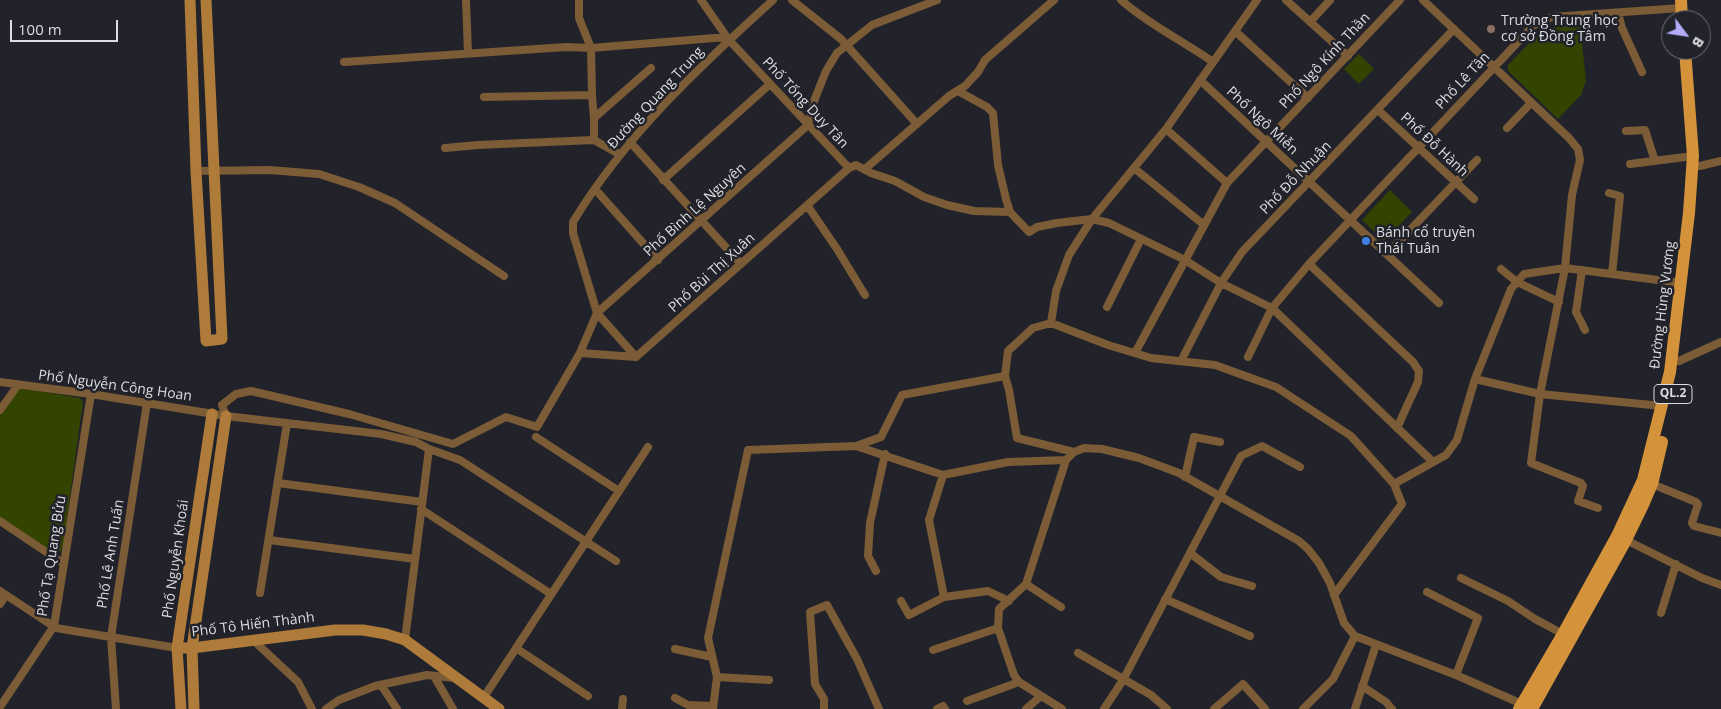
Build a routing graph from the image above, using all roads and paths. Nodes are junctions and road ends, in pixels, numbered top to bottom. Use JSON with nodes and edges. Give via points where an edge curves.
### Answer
{"nodes":[{"id":1,"x":190,"y":0,"type":"edge"},
{"id":2,"x":206,"y":0,"type":"edge"},
{"id":3,"x":466,"y":0,"type":"edge"},
{"id":4,"x":579,"y":0,"type":"edge"},
{"id":5,"x":701,"y":0,"type":"edge"},
{"id":6,"x":773,"y":0,"type":"edge"},
{"id":7,"x":792,"y":0,"type":"edge"},
{"id":8,"x":937,"y":0,"type":"edge"},
{"id":9,"x":1054,"y":0,"type":"edge"},
{"id":10,"x":1120,"y":0,"type":"edge"},
{"id":11,"x":1257,"y":0,"type":"edge"},
{"id":12,"x":1286,"y":0,"type":"edge"},
{"id":13,"x":1330,"y":0,"type":"edge"},
{"id":14,"x":1400,"y":0,"type":"edge"},
{"id":15,"x":1422,"y":0,"type":"edge"},
{"id":16,"x":1683,"y":7,"type":"edge"},
{"id":17,"x":1618,"y":13,"type":"junction"},
{"id":18,"x":1310,"y":22,"type":"junction"},
{"id":19,"x":1454,"y":29,"type":"junction"},
{"id":20,"x":1235,"y":31,"type":"junction"},
{"id":21,"x":728,"y":39,"type":"junction"},
{"id":22,"x":846,"y":45,"type":"junction"},
{"id":23,"x":591,"y":48,"type":"junction"},
{"id":24,"x":468,"y":53,"type":"junction"},
{"id":25,"x":1348,"y":56,"type":"junction"},
{"id":26,"x":1686,"y":60,"type":"edge"},
{"id":27,"x":1694,"y":60,"type":"edge"},
{"id":28,"x":344,"y":62,"type":"dead end"},
{"id":29,"x":1212,"y":62,"type":"junction"},
{"id":30,"x":1493,"y":67,"type":"junction"},
{"id":31,"x":651,"y":68,"type":"dead end"},
{"id":32,"x":1642,"y":72,"type":"dead end"},
{"id":33,"x":1200,"y":80,"type":"junction"},
{"id":34,"x":770,"y":84,"type":"junction"},
{"id":35,"x":958,"y":90,"type":"junction"},
{"id":36,"x":592,"y":95,"type":"junction"},
{"id":37,"x":484,"y":97,"type":"dead end"},
{"id":38,"x":1308,"y":98,"type":"junction"},
{"id":39,"x":1531,"y":102,"type":"junction"},
{"id":40,"x":1378,"y":110,"type":"junction"},
{"id":41,"x":594,"y":118,"type":"junction"},
{"id":42,"x":917,"y":124,"type":"junction"},
{"id":43,"x":808,"y":125,"type":"junction"},
{"id":44,"x":1507,"y":128,"type":"dead end"},
{"id":45,"x":1166,"y":129,"type":"junction"},
{"id":46,"x":1626,"y":131,"type":"dead end"},
{"id":47,"x":594,"y":140,"type":"junction"},
{"id":48,"x":630,"y":142,"type":"junction"},
{"id":49,"x":1267,"y":142,"type":"junction"},
{"id":50,"x":1418,"y":147,"type":"junction"},
{"id":51,"x":445,"y":148,"type":"dead end"},
{"id":52,"x":619,"y":154,"type":"junction"},
{"id":53,"x":1476,"y":160,"type":"dead end"},
{"id":54,"x":1655,"y":161,"type":"junction"},
{"id":55,"x":1721,"y":161,"type":"edge"},
{"id":56,"x":1695,"y":163,"type":"junction"},
{"id":57,"x":1630,"y":164,"type":"dead end"},
{"id":58,"x":849,"y":168,"type":"junction"},
{"id":59,"x":1134,"y":168,"type":"junction"},
{"id":60,"x":865,"y":169,"type":"junction"},
{"id":61,"x":196,"y":171,"type":"junction"},
{"id":62,"x":214,"y":171,"type":"junction"},
{"id":63,"x":663,"y":180,"type":"junction"},
{"id":64,"x":1309,"y":182,"type":"junction"},
{"id":65,"x":1455,"y":182,"type":"junction"},
{"id":66,"x":1227,"y":183,"type":"junction"},
{"id":67,"x":595,"y":189,"type":"junction"},
{"id":68,"x":1609,"y":193,"type":"dead end"},
{"id":69,"x":1474,"y":199,"type":"dead end"},
{"id":70,"x":807,"y":205,"type":"junction"},
{"id":71,"x":1010,"y":212,"type":"junction"},
{"id":72,"x":1092,"y":219,"type":"junction"},
{"id":73,"x":1350,"y":220,"type":"junction"},
{"id":74,"x":702,"y":221,"type":"junction"},
{"id":75,"x":1204,"y":225,"type":"junction"},
{"id":76,"x":1141,"y":238,"type":"junction"},
{"id":77,"x":1387,"y":254,"type":"junction"},
{"id":78,"x":658,"y":260,"type":"junction"},
{"id":79,"x":1185,"y":260,"type":"junction"},
{"id":80,"x":741,"y":264,"type":"junction"},
{"id":81,"x":1309,"y":264,"type":"junction"},
{"id":82,"x":1565,"y":268,"type":"junction"},
{"id":83,"x":1501,"y":269,"type":"dead end"},
{"id":84,"x":1582,"y":270,"type":"junction"},
{"id":85,"x":1612,"y":274,"type":"junction"},
{"id":86,"x":504,"y":276,"type":"dead end"},
{"id":87,"x":1517,"y":282,"type":"junction"},
{"id":88,"x":1222,"y":283,"type":"junction"},
{"id":89,"x":1681,"y":283,"type":"junction"},
{"id":90,"x":865,"y":296,"type":"dead end"},
{"id":91,"x":1558,"y":302,"type":"junction"},
{"id":92,"x":1439,"y":303,"type":"dead end"},
{"id":93,"x":1108,"y":307,"type":"dead end"},
{"id":94,"x":1272,"y":308,"type":"junction"},
{"id":95,"x":597,"y":313,"type":"junction"},
{"id":96,"x":1051,"y":323,"type":"junction"},
{"id":97,"x":1585,"y":330,"type":"dead end"},
{"id":98,"x":1721,"y":341,"type":"edge"},
{"id":99,"x":580,"y":353,"type":"junction"},
{"id":100,"x":1135,"y":354,"type":"junction"},
{"id":101,"x":636,"y":357,"type":"junction"},
{"id":102,"x":1248,"y":357,"type":"dead end"},
{"id":103,"x":1181,"y":361,"type":"junction"},
{"id":104,"x":1679,"y":361,"type":"junction"},
{"id":105,"x":1005,"y":376,"type":"junction"},
{"id":106,"x":1475,"y":379,"type":"junction"},
{"id":107,"x":0,"y":382,"type":"edge"},
{"id":108,"x":18,"y":385,"type":"junction"},
{"id":109,"x":91,"y":394,"type":"junction"},
{"id":110,"x":1540,"y":394,"type":"junction"},
{"id":111,"x":147,"y":403,"type":"junction"},
{"id":112,"x":1662,"y":406,"type":"junction"},
{"id":113,"x":0,"y":410,"type":"edge"},
{"id":114,"x":224,"y":411,"type":"junction"},
{"id":115,"x":212,"y":414,"type":"junction"},
{"id":116,"x":287,"y":423,"type":"junction"},
{"id":117,"x":1397,"y":428,"type":"junction"},
{"id":118,"x":536,"y":437,"type":"dead end"},
{"id":119,"x":881,"y":437,"type":"junction"},
{"id":120,"x":1220,"y":442,"type":"dead end"},
{"id":121,"x":856,"y":446,"type":"junction"},
{"id":122,"x":648,"y":447,"type":"dead end"},
{"id":123,"x":429,"y":450,"type":"junction"},
{"id":124,"x":872,"y":450,"type":"junction"},
{"id":125,"x":1074,"y":452,"type":"junction"},
{"id":126,"x":885,"y":454,"type":"junction"},
{"id":127,"x":1066,"y":460,"type":"junction"},
{"id":128,"x":1433,"y":462,"type":"junction"},
{"id":129,"x":1300,"y":467,"type":"dead end"},
{"id":130,"x":943,"y":475,"type":"junction"},
{"id":131,"x":1185,"y":477,"type":"junction"},
{"id":132,"x":278,"y":482,"type":"junction"},
{"id":133,"x":1394,"y":484,"type":"junction"},
{"id":134,"x":1652,"y":484,"type":"junction"},
{"id":135,"x":619,"y":491,"type":"junction"},
{"id":136,"x":1220,"y":497,"type":"junction"},
{"id":137,"x":422,"y":506,"type":"junction"},
{"id":138,"x":1598,"y":508,"type":"dead end"},
{"id":139,"x":0,"y":521,"type":"edge"},
{"id":140,"x":1721,"y":533,"type":"edge"},
{"id":141,"x":269,"y":540,"type":"junction"},
{"id":142,"x":1626,"y":540,"type":"junction"},
{"id":143,"x":586,"y":542,"type":"junction"},
{"id":144,"x":1190,"y":553,"type":"junction"},
{"id":145,"x":415,"y":559,"type":"junction"},
{"id":146,"x":616,"y":561,"type":"dead end"},
{"id":147,"x":64,"y":564,"type":"junction"},
{"id":148,"x":1676,"y":564,"type":"junction"},
{"id":149,"x":876,"y":571,"type":"dead end"},
{"id":150,"x":1461,"y":578,"type":"dead end"},
{"id":151,"x":1026,"y":584,"type":"junction"},
{"id":152,"x":1721,"y":585,"type":"edge"},
{"id":153,"x":1252,"y":586,"type":"dead end"},
{"id":154,"x":1428,"y":592,"type":"dead end"},
{"id":155,"x":3,"y":593,"type":"edge"},
{"id":156,"x":260,"y":593,"type":"dead end"},
{"id":157,"x":551,"y":594,"type":"junction"},
{"id":158,"x":1334,"y":595,"type":"junction"},
{"id":159,"x":944,"y":598,"type":"junction"},
{"id":160,"x":1166,"y":599,"type":"junction"},
{"id":161,"x":901,"y":601,"type":"dead end"},
{"id":162,"x":1009,"y":601,"type":"junction"},
{"id":163,"x":0,"y":604,"type":"edge"},
{"id":164,"x":1061,"y":607,"type":"dead end"},
{"id":165,"x":1661,"y":613,"type":"dead end"},
{"id":166,"x":54,"y":626,"type":"junction"},
{"id":167,"x":998,"y":628,"type":"junction"},
{"id":168,"x":1563,"y":634,"type":"junction"},
{"id":169,"x":111,"y":636,"type":"junction"},
{"id":170,"x":1250,"y":636,"type":"dead end"},
{"id":171,"x":1355,"y":636,"type":"junction"},
{"id":172,"x":253,"y":640,"type":"junction"},
{"id":173,"x":405,"y":640,"type":"junction"},
{"id":174,"x":1376,"y":645,"type":"junction"},
{"id":175,"x":178,"y":648,"type":"junction"},
{"id":176,"x":192,"y":648,"type":"junction"},
{"id":177,"x":516,"y":648,"type":"junction"},
{"id":178,"x":675,"y":649,"type":"dead end"},
{"id":179,"x":933,"y":650,"type":"dead end"},
{"id":180,"x":1078,"y":653,"type":"dead end"},
{"id":181,"x":712,"y":656,"type":"junction"},
{"id":182,"x":1456,"y":675,"type":"junction"},
{"id":183,"x":434,"y":676,"type":"junction"},
{"id":184,"x":717,"y":677,"type":"junction"},
{"id":185,"x":455,"y":678,"type":"junction"},
{"id":186,"x":768,"y":680,"type":"dead end"},
{"id":187,"x":1124,"y":680,"type":"junction"},
{"id":188,"x":1018,"y":682,"type":"junction"},
{"id":189,"x":381,"y":685,"type":"junction"},
{"id":190,"x":1362,"y":686,"type":"junction"},
{"id":191,"x":588,"y":696,"type":"dead end"},
{"id":192,"x":1041,"y":696,"type":"junction"},
{"id":193,"x":484,"y":697,"type":"junction"},
{"id":194,"x":675,"y":698,"type":"dead end"},
{"id":195,"x":623,"y":699,"type":"dead end"},
{"id":196,"x":339,"y":700,"type":"junction"},
{"id":197,"x":967,"y":701,"type":"dead end"},
{"id":198,"x":0,"y":707,"type":"edge"},
{"id":199,"x":713,"y":708,"type":"edge"},
{"id":200,"x":1528,"y":708,"type":"edge"},
{"id":201,"x":116,"y":709,"type":"edge"},
{"id":202,"x":181,"y":709,"type":"edge"},
{"id":203,"x":194,"y":709,"type":"edge"},
{"id":204,"x":312,"y":709,"type":"edge"},
{"id":205,"x":326,"y":709,"type":"edge"},
{"id":206,"x":344,"y":709,"type":"edge"},
{"id":207,"x":397,"y":709,"type":"edge"},
{"id":208,"x":453,"y":709,"type":"edge"},
{"id":209,"x":499,"y":709,"type":"edge"},
{"id":210,"x":622,"y":709,"type":"edge"},
{"id":211,"x":824,"y":709,"type":"edge"},
{"id":212,"x":879,"y":709,"type":"edge"},
{"id":213,"x":937,"y":709,"type":"edge"},
{"id":214,"x":945,"y":709,"type":"edge"},
{"id":215,"x":1026,"y":709,"type":"edge"},
{"id":216,"x":1062,"y":709,"type":"edge"},
{"id":217,"x":1104,"y":709,"type":"edge"},
{"id":218,"x":1167,"y":709,"type":"edge"},
{"id":219,"x":1214,"y":709,"type":"edge"},
{"id":220,"x":1265,"y":709,"type":"edge"},
{"id":221,"x":1303,"y":709,"type":"edge"},
{"id":222,"x":1355,"y":709,"type":"edge"},
{"id":223,"x":1392,"y":709,"type":"edge"}],
"edges":[{"from":1,"to":61,"type":"street"},
{"from":2,"to":62,"type":"street"},
{"from":3,"to":24,"type":"street"},
{"from":4,"to":23,"type":"street","via":[[579,18]]},
{"from":5,"to":21,"type":"street","name":"Phố Tống Duy Tân"},
{"from":6,"to":21,"type":"street","name":"Đường Quang Trung"},
{"from":7,"to":22,"type":"street"},
{"from":8,"to":22,"type":"street","via":[[872,25]]},
{"from":9,"to":35,"type":"street","via":[[985,60],[978,72]]},
{"from":10,"to":29,"type":"street"},
{"from":11,"to":20,"type":"street"},
{"from":12,"to":18,"type":"street"},
{"from":13,"to":18,"type":"street"},
{"from":14,"to":25,"type":"street","name":"Phố Ngô Kính Thần"},
{"from":15,"to":19,"type":"street"},
{"from":16,"to":17,"type":"street","name":"Phố Lê Tần"},
{"from":17,"to":30,"type":"street","name":"Phố Lê Tần","via":[[1552,17],[1542,21],[1533,26]]},
{"from":17,"to":32,"type":"street"},
{"from":18,"to":25,"type":"street"},
{"from":19,"to":30,"type":"street"},
{"from":19,"to":40,"type":"street","name":"Phố Đỗ Nhuận"},
{"from":20,"to":29,"type":"street"},
{"from":20,"to":38,"type":"street"},
{"from":21,"to":23,"type":"street"},
{"from":21,"to":34,"type":"street","name":"Phố Tống Duy Tân"},
{"from":21,"to":48,"type":"street","name":"Đường Quang Trung"},
{"from":22,"to":42,"type":"street"},
{"from":22,"to":43,"type":"street","via":[[826,71]]},
{"from":23,"to":24,"type":"street"},
{"from":23,"to":36,"type":"street"},
{"from":24,"to":28,"type":"street"},
{"from":25,"to":38,"type":"street","name":"Phố Ngô Kính Thần"},
{"from":26,"to":56,"type":"main road","name":"Đường Hùng Vương","number":"QL.2"},
{"from":27,"to":56,"type":"main road","name":"Đường Hùng Vương","number":"QL.2","via":[[1698,98]]},
{"from":29,"to":33,"type":"street"},
{"from":30,"to":39,"type":"street"},
{"from":30,"to":50,"type":"street","name":"Phố Lê Tần"},
{"from":31,"to":41,"type":"street"},
{"from":33,"to":45,"type":"street"},
{"from":33,"to":49,"type":"street","name":"Phố Ngô Miễn"},
{"from":34,"to":43,"type":"street","name":"Phố Tống Duy Tân"},
{"from":34,"to":63,"type":"street"},
{"from":35,"to":42,"type":"street"},
{"from":35,"to":71,"type":"street","via":[[993,113],[998,165]]},
{"from":36,"to":37,"type":"street"},
{"from":36,"to":41,"type":"street"},
{"from":38,"to":49,"type":"street","name":"Phố Ngô Kính Thần"},
{"from":39,"to":44,"type":"street"},
{"from":39,"to":82,"type":"street","via":[[1578,148],[1580,160],[1572,195]]},
{"from":40,"to":50,"type":"street","name":"Phố Đỗ Hành"},
{"from":40,"to":64,"type":"street","name":"Phố Đỗ Nhuận"},
{"from":41,"to":47,"type":"street"},
{"from":42,"to":60,"type":"street"},
{"from":43,"to":58,"type":"street","name":"Phố Tống Duy Tân"},
{"from":43,"to":74,"type":"street","name":"Phố Bình Lệ Nguyên"},
{"from":45,"to":59,"type":"street"},
{"from":45,"to":66,"type":"street"},
{"from":46,"to":54,"type":"street","via":[[1645,130]]},
{"from":47,"to":51,"type":"street"},
{"from":47,"to":52,"type":"street"},
{"from":48,"to":52,"type":"street","name":"Đường Quang Trung"},
{"from":48,"to":63,"type":"street"},
{"from":49,"to":64,"type":"street","name":"Phố Ngô Miễn"},
{"from":49,"to":66,"type":"street","name":"Phố Ngô Kính Thần"},
{"from":50,"to":65,"type":"street","name":"Phố Đỗ Hành"},
{"from":50,"to":73,"type":"street","name":"Phố Lê Tần"},
{"from":52,"to":67,"type":"street","name":"Đường Quang Trung"},
{"from":53,"to":65,"type":"street"},
{"from":54,"to":56,"type":"street"},
{"from":54,"to":57,"type":"street"},
{"from":55,"to":56,"type":"street"},
{"from":56,"to":89,"type":"main road","name":"Đường Hùng Vương","number":"QL.2"},
{"from":56,"to":104,"type":"main road","name":"Đường Hùng Vương","number":"QL.2","via":[[1698,213]]},
{"from":58,"to":60,"type":"street","name":"Phố Tống Duy Tân","via":[[856,165]]},
{"from":58,"to":70,"type":"street","name":"Phố Bùi Thị Xuân"},
{"from":59,"to":72,"type":"street"},
{"from":59,"to":75,"type":"street"},
{"from":60,"to":71,"type":"street","name":"Phố Tống Duy Tân","via":[[947,205],[974,211]]},
{"from":61,"to":62,"type":"street"},
{"from":61,"to":62,"type":"street","via":[[206,340],[222,339]]},
{"from":62,"to":86,"type":"street","via":[[270,170],[319,174],[359,187],[395,203]]},
{"from":63,"to":74,"type":"street"},
{"from":64,"to":73,"type":"street","name":"Phố Ngô Miễn"},
{"from":64,"to":88,"type":"street","name":"Phố Đỗ Nhuận","via":[[1242,252]]},
{"from":65,"to":69,"type":"street","name":"Phố Đỗ Hành"},
{"from":65,"to":77,"type":"street"},
{"from":66,"to":75,"type":"street","name":"Phố Ngô Kính Thần"},
{"from":67,"to":78,"type":"street"},
{"from":67,"to":95,"type":"street","name":"Đường Quang Trung","via":[[573,222],[573,234]]},
{"from":68,"to":85,"type":"street","via":[[1620,196]]},
{"from":70,"to":80,"type":"street","name":"Phố Bùi Thị Xuân"},
{"from":70,"to":90,"type":"street"},
{"from":71,"to":72,"type":"street","via":[[1029,232],[1057,222]]},
{"from":72,"to":76,"type":"street"},
{"from":72,"to":96,"type":"street","via":[[1069,255],[1056,291]]},
{"from":73,"to":77,"type":"street","name":"Phố Ngô Miễn"},
{"from":73,"to":81,"type":"street","name":"Phố Lê Tần"},
{"from":74,"to":78,"type":"street","name":"Phố Bình Lệ Nguyên"},
{"from":74,"to":80,"type":"street"},
{"from":75,"to":79,"type":"street","name":"Phố Ngô Kính Thần"},
{"from":76,"to":79,"type":"street"},
{"from":76,"to":93,"type":"street"},
{"from":77,"to":92,"type":"street","name":"Phố Ngô Miễn"},
{"from":78,"to":95,"type":"street","name":"Phố Bình Lệ Nguyên"},
{"from":79,"to":88,"type":"street"},
{"from":79,"to":100,"type":"street","name":"Phố Ngô Kính Thần"},
{"from":80,"to":101,"type":"street","name":"Phố Bùi Thị Xuân"},
{"from":81,"to":94,"type":"street","name":"Phố Lê Tần"},
{"from":81,"to":117,"type":"street","via":[[1419,371],[1418,382]]},
{"from":82,"to":84,"type":"street"},
{"from":82,"to":87,"type":"street","via":[[1524,274]]},
{"from":82,"to":91,"type":"street"},
{"from":83,"to":87,"type":"street"},
{"from":84,"to":85,"type":"street"},
{"from":84,"to":97,"type":"street","via":[[1576,312]]},
{"from":85,"to":89,"type":"street"},
{"from":87,"to":91,"type":"street"},
{"from":87,"to":106,"type":"street","via":[[1511,288]]},
{"from":88,"to":94,"type":"street"},
{"from":88,"to":103,"type":"street","name":"Phố Đỗ Nhuận"},
{"from":89,"to":112,"type":"main road","name":"Đường Hùng Vương","number":"QL.2","via":[[1670,372]]},
{"from":91,"to":110,"type":"street"},
{"from":94,"to":102,"type":"street","name":"Phố Lê Tần"},
{"from":94,"to":117,"type":"street"},
{"from":95,"to":99,"type":"street"},
{"from":95,"to":101,"type":"street"},
{"from":96,"to":100,"type":"street"},
{"from":96,"to":105,"type":"street","via":[[1032,328],[1008,351]]},
{"from":98,"to":104,"type":"street"},
{"from":99,"to":101,"type":"street"},
{"from":99,"to":114,"type":"street","via":[[537,426],[506,417],[453,444],[349,414],[251,391],[236,394]]},
{"from":100,"to":103,"type":"street"},
{"from":103,"to":133,"type":"street","via":[[1215,364],[1276,387],[1351,436]]},
{"from":104,"to":134,"type":"main road","name":"Đường Hùng Vương","number":"QL.2"},
{"from":105,"to":119,"type":"street","via":[[902,395]]},
{"from":105,"to":125,"type":"street","via":[[1017,438]]},
{"from":106,"to":110,"type":"street"},
{"from":106,"to":128,"type":"street","via":[[1457,440],[1446,455]]},
{"from":107,"to":108,"type":"street","name":"Phố Nguyễn Công Hoan"},
{"from":108,"to":109,"type":"street","name":"Phố Nguyễn Công Hoan"},
{"from":108,"to":113,"type":"street"},
{"from":109,"to":111,"type":"street","name":"Phố Nguyễn Công Hoan"},
{"from":109,"to":147,"type":"street","name":"Phố Tạ Quang Bửu"},
{"from":110,"to":112,"type":"street"},
{"from":110,"to":138,"type":"street","via":[[1532,463],[1581,483],[1578,501]]},
{"from":111,"to":115,"type":"street","name":"Phố Nguyễn Công Hoan"},
{"from":111,"to":169,"type":"street","name":"Phố Lê Anh Tuấn"},
{"from":112,"to":168,"type":"main road","name":"Đường Hùng Vương","number":"QL.2","via":[[1634,503]]},
{"from":114,"to":115,"type":"street","name":"Phố Nguyễn Công Hoan"},
{"from":114,"to":116,"type":"street","name":"Phố Nguyễn Công Hoan"},
{"from":114,"to":176,"type":"street","name":"Phố Nguyễn Khoái"},
{"from":115,"to":175,"type":"street","name":"Phố Nguyễn Khoái"},
{"from":116,"to":123,"type":"street","name":"Phố Nguyễn Công Hoan","via":[[381,434],[416,442]]},
{"from":116,"to":132,"type":"street"},
{"from":117,"to":128,"type":"street"},
{"from":118,"to":135,"type":"street"},
{"from":119,"to":121,"type":"street"},
{"from":119,"to":124,"type":"street"},
{"from":120,"to":131,"type":"street","via":[[1194,437]]},
{"from":121,"to":124,"type":"street"},
{"from":121,"to":181,"type":"street","via":[[748,450],[708,638]]},
{"from":122,"to":135,"type":"street"},
{"from":123,"to":137,"type":"street"},
{"from":123,"to":143,"type":"street","name":"Phố Nguyễn Công Hoan","via":[[460,460]]},
{"from":124,"to":126,"type":"street"},
{"from":125,"to":127,"type":"street"},
{"from":125,"to":131,"type":"street","via":[[1084,448],[1102,449],[1139,458]]},
{"from":126,"to":130,"type":"street"},
{"from":126,"to":149,"type":"street","via":[[870,523],[868,556]]},
{"from":127,"to":130,"type":"street","via":[[1008,462]]},
{"from":127,"to":151,"type":"street"},
{"from":128,"to":133,"type":"street"},
{"from":129,"to":136,"type":"street","via":[[1262,446],[1241,456]]},
{"from":130,"to":159,"type":"street","via":[[929,520]]},
{"from":131,"to":136,"type":"street"},
{"from":132,"to":137,"type":"street"},
{"from":132,"to":141,"type":"street"},
{"from":133,"to":158,"type":"street","via":[[1402,504]]},
{"from":134,"to":140,"type":"street","via":[[1696,502],[1694,526]]},
{"from":134,"to":142,"type":"main road","name":"Đường Hùng Vương","number":"QL.2"},
{"from":135,"to":143,"type":"street"},
{"from":136,"to":144,"type":"street"},
{"from":136,"to":158,"type":"street","via":[[1299,541],[1319,563]]},
{"from":137,"to":145,"type":"street"},
{"from":137,"to":157,"type":"street"},
{"from":139,"to":147,"type":"street"},
{"from":141,"to":145,"type":"street"},
{"from":141,"to":156,"type":"street"},
{"from":142,"to":148,"type":"street"},
{"from":142,"to":200,"type":"main road","name":"Đường Hùng Vương","number":"QL.2"},
{"from":143,"to":146,"type":"street","name":"Phố Nguyễn Công Hoan"},
{"from":143,"to":157,"type":"street"},
{"from":144,"to":153,"type":"street","via":[[1221,577]]},
{"from":144,"to":160,"type":"street"},
{"from":145,"to":173,"type":"street"},
{"from":147,"to":166,"type":"street","name":"Phố Tạ Quang Bửu"},
{"from":148,"to":152,"type":"street"},
{"from":148,"to":165,"type":"street"},
{"from":150,"to":168,"type":"street"},
{"from":151,"to":162,"type":"street"},
{"from":151,"to":164,"type":"street"},
{"from":154,"to":182,"type":"street","via":[[1478,618]]},
{"from":155,"to":163,"type":"street"},
{"from":155,"to":166,"type":"street","name":"Phố Tô Hiến Thành"},
{"from":157,"to":177,"type":"street"},
{"from":158,"to":171,"type":"street","via":[[1344,623]]},
{"from":159,"to":161,"type":"street","via":[[909,615]]},
{"from":159,"to":162,"type":"street","via":[[988,591]]},
{"from":160,"to":170,"type":"street"},
{"from":160,"to":187,"type":"street"},
{"from":162,"to":167,"type":"street","via":[[998,609]]},
{"from":166,"to":169,"type":"street","name":"Phố Tô Hiến Thành"},
{"from":166,"to":198,"type":"street","name":"Phố Tạ Quang Bửu"},
{"from":167,"to":179,"type":"street"},
{"from":167,"to":188,"type":"street"},
{"from":168,"to":200,"type":"main road","name":"Đường Hùng Vương","number":"QL.2"},
{"from":169,"to":175,"type":"street","name":"Phố Tô Hiến Thành"},
{"from":169,"to":201,"type":"street","name":"Phố Lê Anh Tuấn"},
{"from":171,"to":174,"type":"street"},
{"from":171,"to":221,"type":"street","via":[[1333,679]]},
{"from":172,"to":173,"type":"street","name":"Phố Tô Hiến Thành","via":[[335,630],[363,630]]},
{"from":172,"to":176,"type":"street","name":"Phố Tô Hiến Thành"},
{"from":172,"to":204,"type":"street","via":[[298,682]]},
{"from":173,"to":185,"type":"street","name":"Phố Tô Hiến Thành"},
{"from":174,"to":182,"type":"street"},
{"from":174,"to":190,"type":"street"},
{"from":175,"to":176,"type":"street","name":"Phố Tô Hiến Thành"},
{"from":175,"to":202,"type":"street","name":"Phố Nguyễn Khoái"},
{"from":176,"to":203,"type":"street","name":"Phố Nguyễn Khoái"},
{"from":177,"to":191,"type":"street"},
{"from":177,"to":193,"type":"street"},
{"from":178,"to":181,"type":"street"},
{"from":180,"to":187,"type":"street"},
{"from":181,"to":184,"type":"street"},
{"from":182,"to":200,"type":"street"},
{"from":183,"to":185,"type":"street"},
{"from":183,"to":189,"type":"street"},
{"from":183,"to":208,"type":"street"},
{"from":184,"to":186,"type":"street"},
{"from":184,"to":199,"type":"street"},
{"from":185,"to":193,"type":"street","name":"Phố Tô Hiến Thành"},
{"from":187,"to":217,"type":"street"},
{"from":187,"to":218,"type":"street","via":[[1151,695]]},
{"from":188,"to":192,"type":"street"},
{"from":188,"to":197,"type":"street"},
{"from":189,"to":196,"type":"street"},
{"from":189,"to":207,"type":"street"},
{"from":190,"to":222,"type":"street"},
{"from":190,"to":223,"type":"street"},
{"from":192,"to":215,"type":"street"},
{"from":192,"to":216,"type":"street"},
{"from":193,"to":209,"type":"street","name":"Phố Tô Hiến Thành"},
{"from":194,"to":199,"type":"street","via":[[688,705]]},
{"from":195,"to":210,"type":"street"},
{"from":196,"to":205,"type":"street"},
{"from":196,"to":206,"type":"street"},
{"from":211,"to":212,"type":"street","via":[[824,699],[815,684],[810,612],[827,605],[858,659]]},
{"from":213,"to":214,"type":"street","via":[[943,706]]},
{"from":219,"to":220,"type":"street","via":[[1243,684]]}]}
